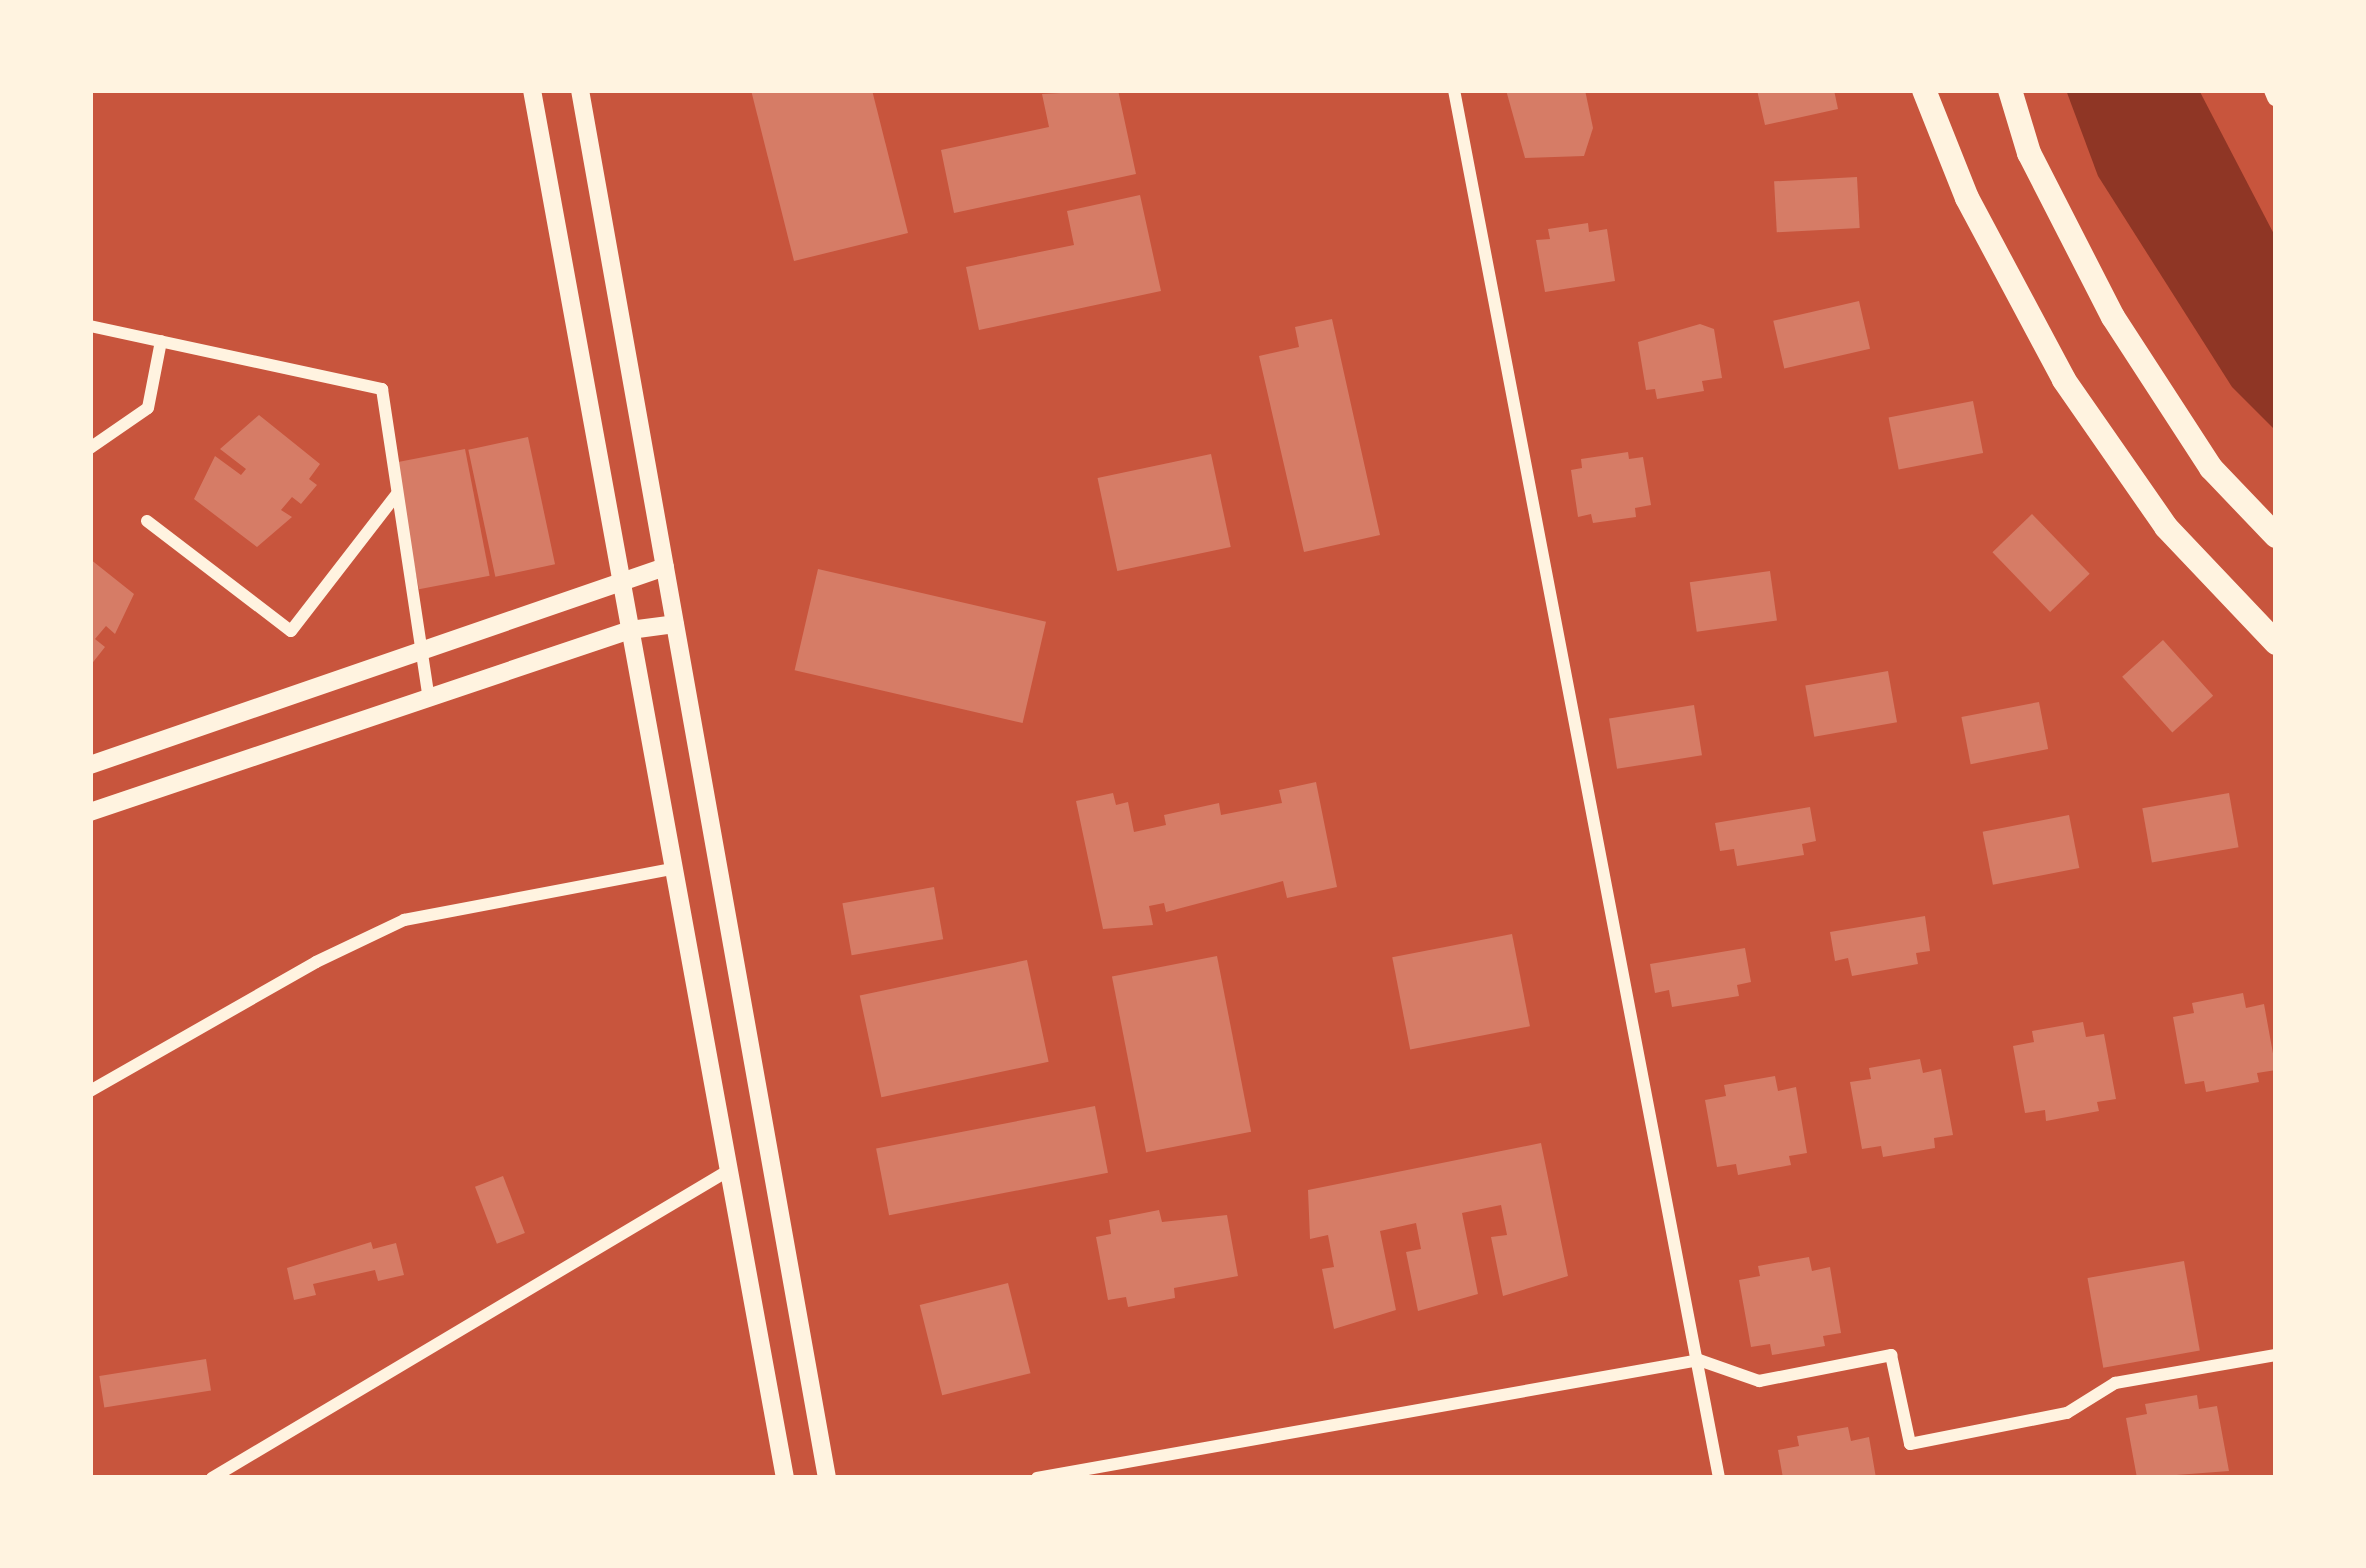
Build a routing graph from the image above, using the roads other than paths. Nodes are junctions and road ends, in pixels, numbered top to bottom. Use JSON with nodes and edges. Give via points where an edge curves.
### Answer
{"nodes":[{"id":1,"x":532,"y":90,"type":"edge"},
{"id":2,"x":580,"y":90,"type":"edge"},
{"id":3,"x":1454,"y":90,"type":"edge"},
{"id":4,"x":1924,"y":90,"type":"edge"},
{"id":5,"x":2009,"y":90,"type":"edge"},
{"id":6,"x":90,"y":326,"type":"edge"},
{"id":7,"x":161,"y":341,"type":"junction"},
{"id":8,"x":90,"y":448,"type":"edge"},
{"id":9,"x":396,"y":494,"type":"junction"},
{"id":10,"x":147,"y":520,"type":"dead end"},
{"id":11,"x":2276,"y":536,"type":"edge"},
{"id":12,"x":665,"y":567,"type":"junction"},
{"id":13,"x":622,"y":586,"type":"junction"},
{"id":14,"x":675,"y":624,"type":"junction"},
{"id":15,"x":630,"y":630,"type":"junction"},
{"id":16,"x":2276,"y":643,"type":"edge"},
{"id":17,"x":419,"y":657,"type":"junction"},
{"id":18,"x":429,"y":698,"type":"junction"},
{"id":19,"x":90,"y":765,"type":"edge"},
{"id":20,"x":90,"y":812,"type":"edge"},
{"id":21,"x":676,"y":868,"type":"junction"},
{"id":22,"x":90,"y":1091,"type":"edge"},
{"id":23,"x":732,"y":1168,"type":"junction"},
{"id":24,"x":2276,"y":1355,"type":"edge"},
{"id":25,"x":1699,"y":1360,"type":"junction"},
{"id":26,"x":212,"y":1478,"type":"edge"},
{"id":27,"x":784,"y":1478,"type":"edge"},
{"id":28,"x":827,"y":1478,"type":"edge"},
{"id":29,"x":1037,"y":1478,"type":"edge"},
{"id":30,"x":1719,"y":1478,"type":"edge"}],
"edges":[{"from":1,"to":13,"type":"street"},
{"from":2,"to":12,"type":"street"},
{"from":3,"to":25,"type":"street"},
{"from":4,"to":16,"type":"main road","via":[[1967,198],[2064,380],[2166,527]]},
{"from":5,"to":11,"type":"main road","via":[[2030,153],[2113,316],[2210,468]]},
{"from":6,"to":7,"type":"street"},
{"from":7,"to":8,"type":"street","via":[[148,408]]},
{"from":7,"to":9,"type":"street","via":[[382,389]]},
{"from":9,"to":10,"type":"street","via":[[290,631]]},
{"from":9,"to":17,"type":"street"},
{"from":12,"to":13,"type":"street"},
{"from":12,"to":14,"type":"street"},
{"from":13,"to":15,"type":"street"},
{"from":13,"to":17,"type":"street"},
{"from":14,"to":15,"type":"street"},
{"from":14,"to":28,"type":"street"},
{"from":15,"to":18,"type":"street"},
{"from":15,"to":21,"type":"street"},
{"from":17,"to":18,"type":"street"},
{"from":17,"to":19,"type":"street"},
{"from":18,"to":20,"type":"street"},
{"from":21,"to":22,"type":"street","via":[[404,920]]},
{"from":21,"to":23,"type":"street"},
{"from":23,"to":26,"type":"street"},
{"from":23,"to":27,"type":"street"},
{"from":24,"to":25,"type":"street","via":[[2115,1383],[2067,1413],[1910,1444],[1891,1355],[1759,1381]]},
{"from":25,"to":29,"type":"street"},
{"from":25,"to":30,"type":"street"}]}
